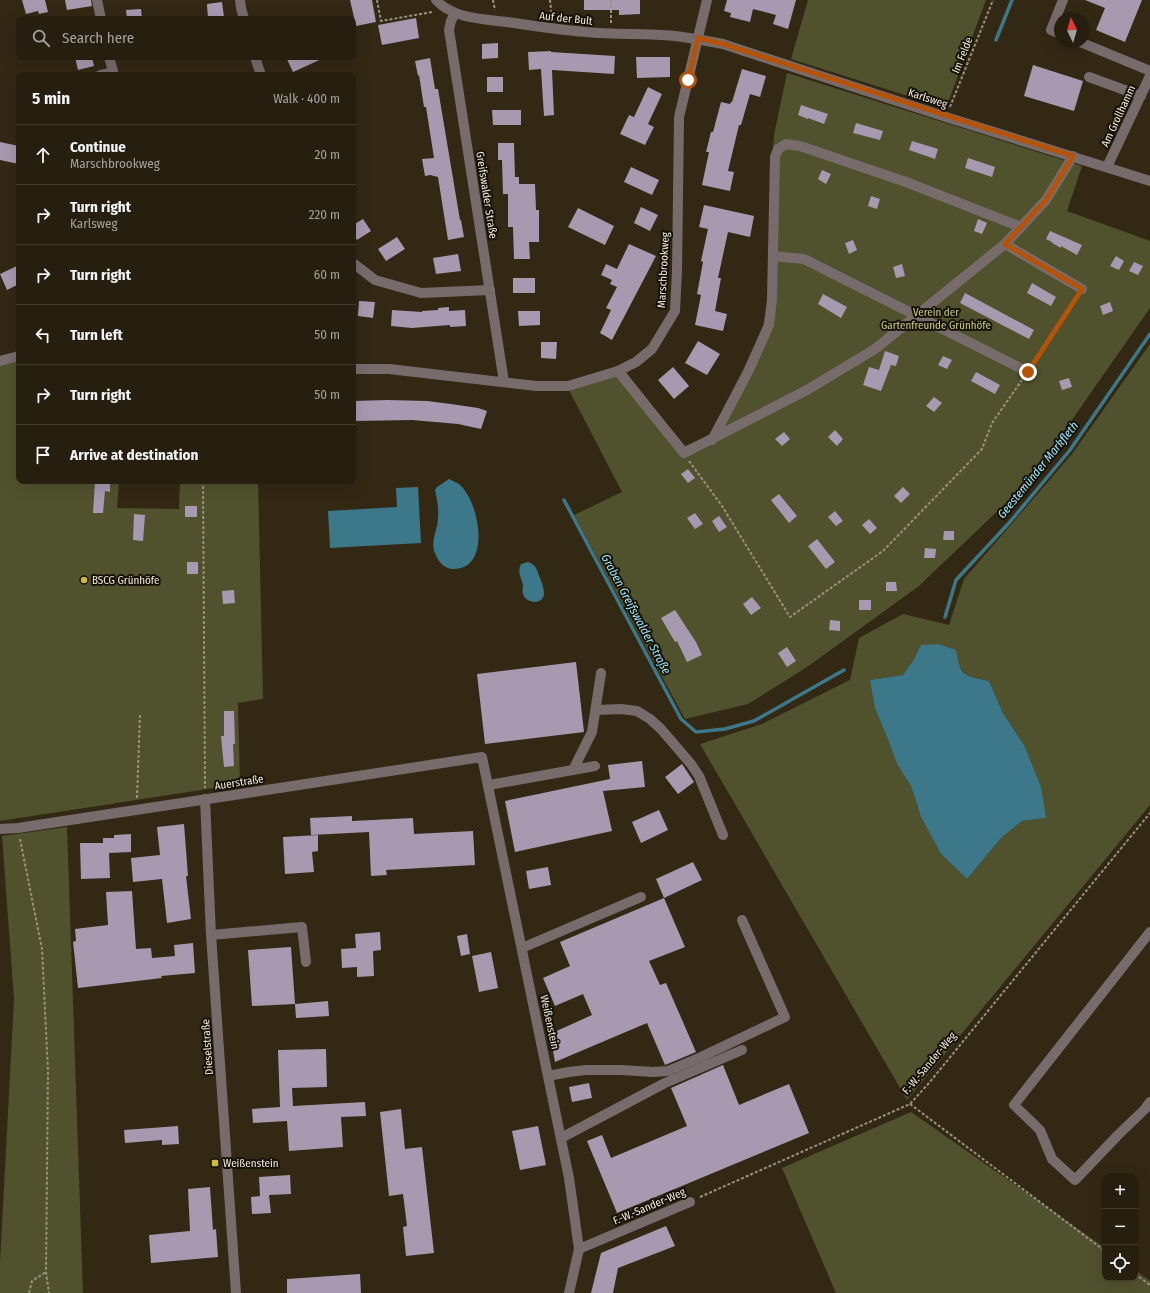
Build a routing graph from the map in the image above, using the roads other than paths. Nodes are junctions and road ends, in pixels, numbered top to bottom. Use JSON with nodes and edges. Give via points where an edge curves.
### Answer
{"nodes":[{"id":1,"x":97,"y":0,"type":"edge"},
{"id":2,"x":240,"y":0,"type":"edge"},
{"id":3,"x":436,"y":0,"type":"edge"},
{"id":4,"x":707,"y":0,"type":"edge"},
{"id":5,"x":1063,"y":0,"type":"edge"},
{"id":6,"x":451,"y":11,"type":"junction"},
{"id":7,"x":1058,"y":12,"type":"edge"},
{"id":8,"x":100,"y":16,"type":"edge"},
{"id":9,"x":243,"y":16,"type":"edge"},
{"id":10,"x":1054,"y":22,"type":"edge"},
{"id":11,"x":1054,"y":31,"type":"edge"},
{"id":12,"x":698,"y":38,"type":"junction"},
{"id":13,"x":1090,"y":46,"type":"edge"},
{"id":14,"x":110,"y":60,"type":"edge"},
{"id":15,"x":257,"y":60,"type":"edge"},
{"id":16,"x":1150,"y":71,"type":"edge"},
{"id":17,"x":113,"y":72,"type":"edge"},
{"id":18,"x":260,"y":72,"type":"edge"},
{"id":19,"x":1150,"y":76,"type":"edge"},
{"id":20,"x":1089,"y":78,"type":"dead end"},
{"id":21,"x":1141,"y":96,"type":"junction"},
{"id":22,"x":1073,"y":156,"type":"junction"},
{"id":23,"x":1107,"y":167,"type":"junction"},
{"id":24,"x":1150,"y":181,"type":"edge"},
{"id":25,"x":1021,"y":227,"type":"junction"},
{"id":26,"x":1005,"y":244,"type":"junction"},
{"id":27,"x":773,"y":256,"type":"junction"},
{"id":28,"x":356,"y":265,"type":"edge"},
{"id":29,"x":1082,"y":289,"type":"road end"},
{"id":30,"x":490,"y":290,"type":"junction"},
{"id":31,"x":917,"y":317,"type":"junction"},
{"id":32,"x":16,"y":357,"type":"edge"},
{"id":33,"x":0,"y":361,"type":"edge"},
{"id":34,"x":356,"y":369,"type":"edge"},
{"id":35,"x":618,"y":371,"type":"junction"},
{"id":36,"x":1028,"y":372,"type":"road end"},
{"id":37,"x":504,"y":382,"type":"junction"},
{"id":38,"x":712,"y":440,"type":"junction"},
{"id":39,"x":601,"y":673,"type":"dead end"},
{"id":40,"x":596,"y":710,"type":"junction"},
{"id":41,"x":482,"y":756,"type":"joint"},
{"id":42,"x":596,"y":766,"type":"dead end"},
{"id":43,"x":573,"y":770,"type":"junction"},
{"id":44,"x":489,"y":785,"type":"junction"},
{"id":45,"x":205,"y":799,"type":"junction"},
{"id":46,"x":0,"y":829,"type":"edge"},
{"id":47,"x":723,"y":835,"type":"dead end"},
{"id":48,"x":641,"y":897,"type":"dead end"},
{"id":49,"x":742,"y":920,"type":"dead end"},
{"id":50,"x":1150,"y":932,"type":"edge"},
{"id":51,"x":211,"y":935,"type":"junction"},
{"id":52,"x":522,"y":948,"type":"junction"},
{"id":53,"x":306,"y":962,"type":"dead end"},
{"id":54,"x":742,"y":1050,"type":"dead end"},
{"id":55,"x":548,"y":1076,"type":"junction"},
{"id":56,"x":1150,"y":1102,"type":"edge"},
{"id":57,"x":561,"y":1138,"type":"junction"},
{"id":58,"x":690,"y":1202,"type":"road end"},
{"id":59,"x":579,"y":1249,"type":"junction"},
{"id":60,"x":236,"y":1293,"type":"edge"},
{"id":61,"x":569,"y":1293,"type":"edge"}],
"edges":[{"from":1,"to":8,"type":"street"},
{"from":2,"to":9,"type":"street"},
{"from":3,"to":6,"type":"street"},
{"from":4,"to":12,"type":"street","name":"Marschbrookweg"},
{"from":5,"to":7,"type":"street"},
{"from":6,"to":12,"type":"street","name":"Auf der Bult","via":[[553,29]]},
{"from":6,"to":30,"type":"street","name":"Greifswalder Straße","via":[[449,30]]},
{"from":10,"to":11,"type":"street","via":[[1051,30]]},
{"from":12,"to":22,"type":"street","name":"Karlsweg"},
{"from":12,"to":35,"type":"street","name":"Marschbrookweg","via":[[679,117],[675,311],[652,349],[636,362]]},
{"from":13,"to":16,"type":"street"},
{"from":14,"to":17,"type":"street"},
{"from":15,"to":18,"type":"street"},
{"from":19,"to":21,"type":"street","name":"Am Grollhamm"},
{"from":20,"to":21,"type":"street"},
{"from":21,"to":23,"type":"street","name":"Am Grollhamm"},
{"from":22,"to":23,"type":"street","name":"Karlsweg"},
{"from":22,"to":25,"type":"street","via":[[1046,200]]},
{"from":23,"to":24,"type":"street","name":"Karlsweg"},
{"from":25,"to":26,"type":"street"},
{"from":25,"to":27,"type":"street","via":[[906,182],[800,146],[786,144],[778,149],[775,157]]},
{"from":26,"to":29,"type":"street"},
{"from":26,"to":31,"type":"street"},
{"from":27,"to":31,"type":"street","via":[[804,260]]},
{"from":27,"to":38,"type":"street","via":[[769,324],[748,372]]},
{"from":28,"to":30,"type":"street","via":[[375,280],[421,293]]},
{"from":30,"to":37,"type":"street","name":"Greifswalder Straße"},
{"from":31,"to":36,"type":"street"},
{"from":31,"to":38,"type":"street","via":[[869,353],[807,390]]},
{"from":32,"to":33,"type":"street"},
{"from":34,"to":37,"type":"street","name":"Marschbrookweg","via":[[389,369]]},
{"from":35,"to":37,"type":"street","name":"Marschbrookweg","via":[[568,386]]},
{"from":35,"to":38,"type":"street","via":[[684,453]]},
{"from":39,"to":40,"type":"street"},
{"from":40,"to":43,"type":"street","via":[[592,732]]},
{"from":40,"to":47,"type":"street","via":[[637,711],[661,729],[699,776]]},
{"from":41,"to":44,"type":"street","name":"Weißenstein"},
{"from":41,"to":45,"type":"street","name":"Auerstraße"},
{"from":42,"to":43,"type":"street"},
{"from":43,"to":44,"type":"street"},
{"from":44,"to":52,"type":"street","name":"Weißenstein"},
{"from":45,"to":46,"type":"street","name":"Auerstraße"},
{"from":45,"to":51,"type":"street","name":"Dieselstraße"},
{"from":48,"to":52,"type":"street"},
{"from":49,"to":55,"type":"street","via":[[785,1017],[696,1060],[668,1070],[653,1072],[596,1069]]},
{"from":50,"to":56,"type":"street","via":[[1014,1105],[1040,1130],[1052,1159],[1075,1180]]},
{"from":51,"to":53,"type":"street","via":[[302,927]]},
{"from":51,"to":60,"type":"street","name":"Dieselstraße"},
{"from":52,"to":55,"type":"street","name":"Weißenstein"},
{"from":54,"to":57,"type":"street","via":[[665,1083]]},
{"from":55,"to":57,"type":"street","name":"Weißenstein"},
{"from":57,"to":59,"type":"street","name":"Weißenstein"},
{"from":58,"to":59,"type":"street","name":"F.-W.-Sander-Weg"},
{"from":59,"to":61,"type":"street","name":"Weißenstein"}]}
